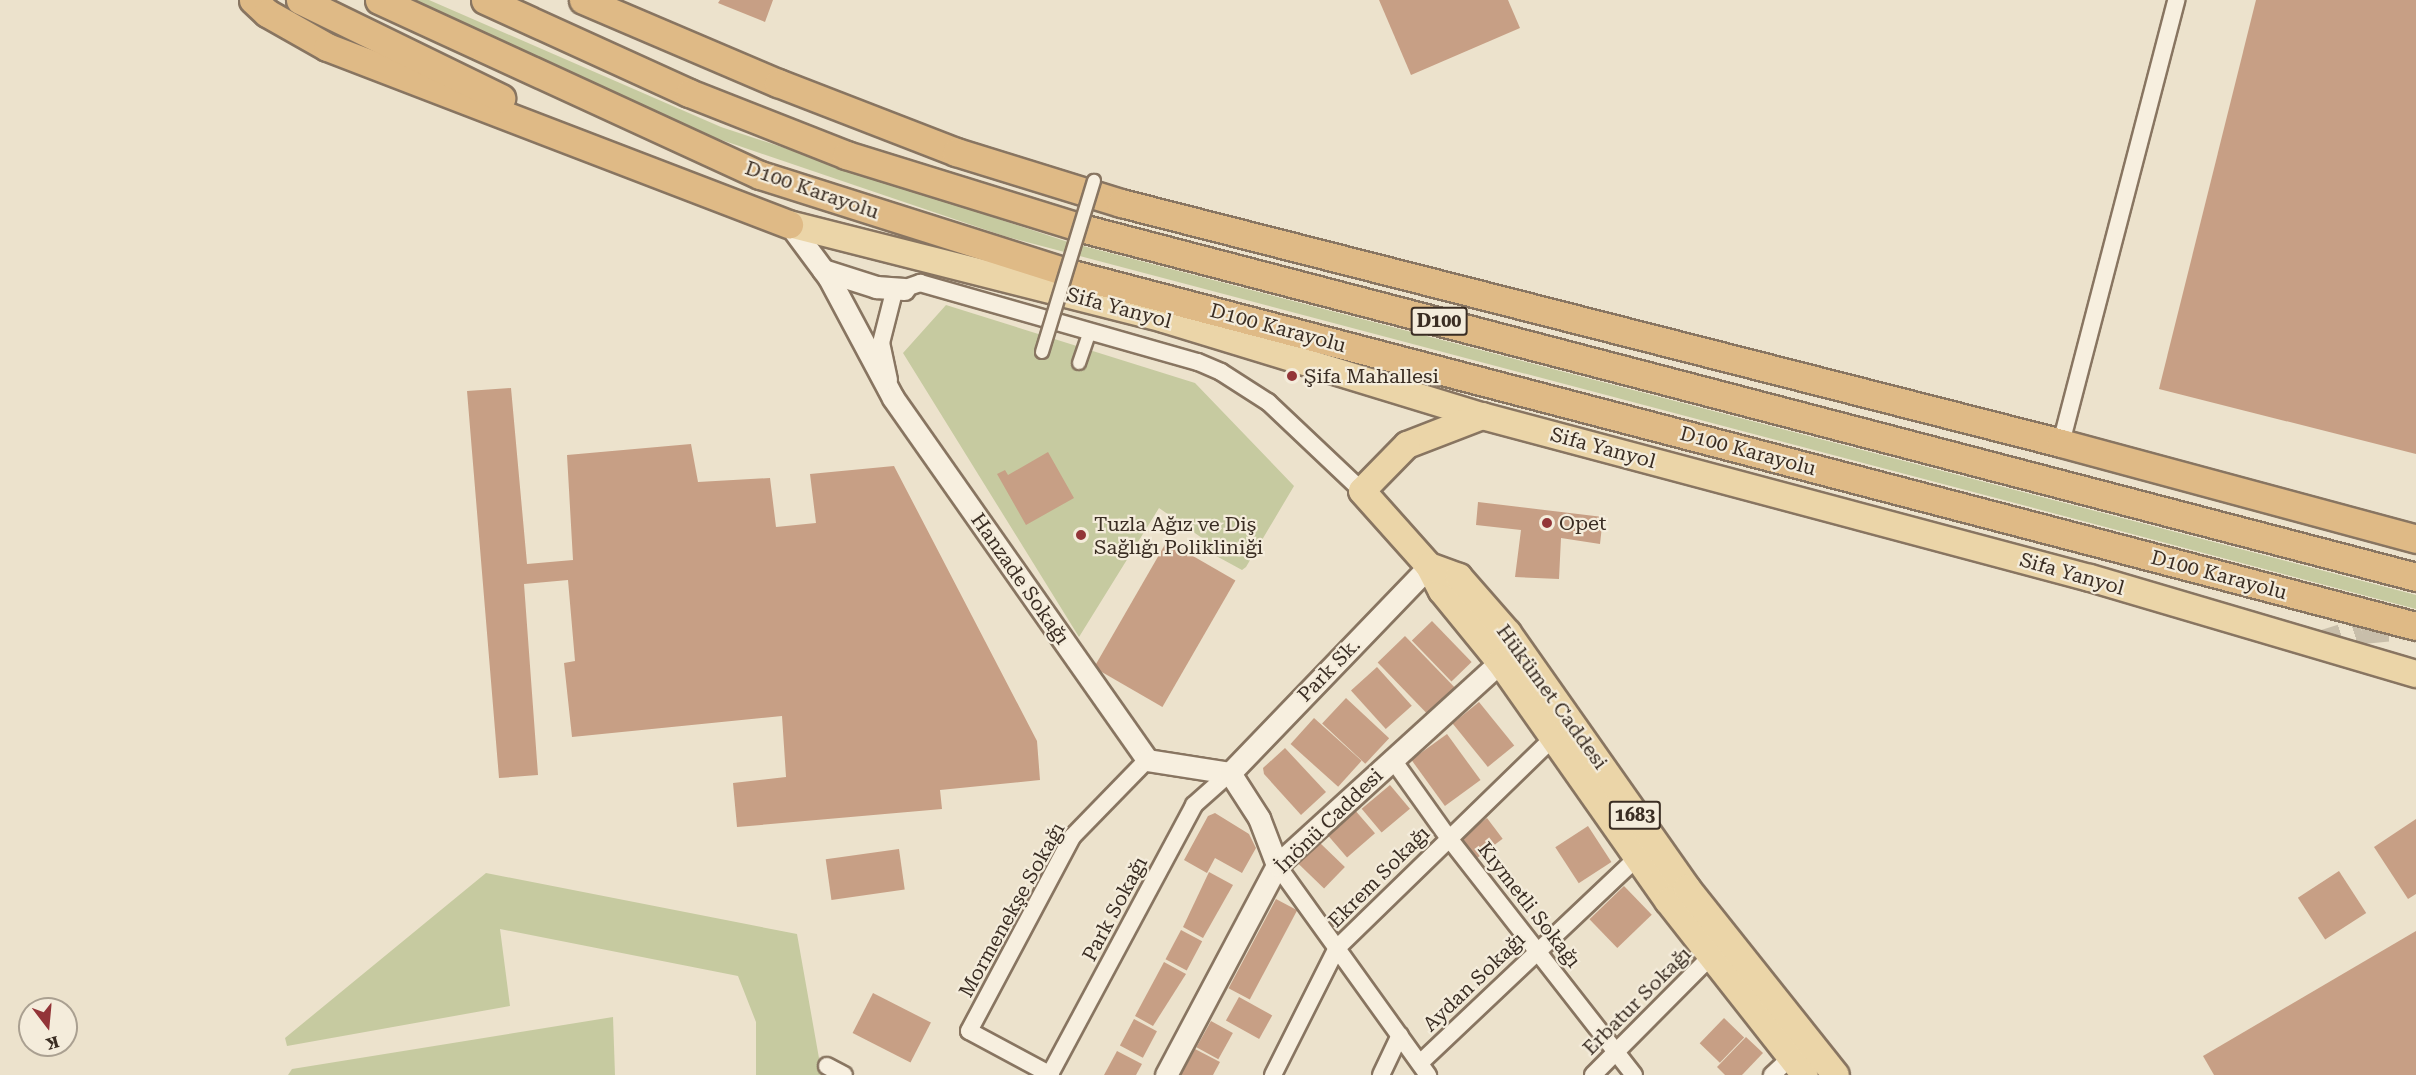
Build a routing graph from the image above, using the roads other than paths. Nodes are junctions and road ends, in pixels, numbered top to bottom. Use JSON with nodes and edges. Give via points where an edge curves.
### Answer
{"nodes":[{"id":1,"x":253,"y":0,"type":"edge"},
{"id":2,"x":300,"y":0,"type":"edge"},
{"id":3,"x":379,"y":0,"type":"edge"},
{"id":4,"x":485,"y":0,"type":"edge"},
{"id":5,"x":583,"y":0,"type":"edge"},
{"id":6,"x":598,"y":0,"type":"edge"},
{"id":7,"x":2176,"y":0,"type":"edge"},
{"id":8,"x":636,"y":23,"type":"junction"},
{"id":9,"x":652,"y":174,"type":"junction"},
{"id":10,"x":1094,"y":181,"type":"dead end"},
{"id":11,"x":789,"y":224,"type":"junction"},
{"id":12,"x":823,"y":270,"type":"junction"},
{"id":13,"x":904,"y":289,"type":"junction"},
{"id":14,"x":1090,"y":331,"type":"junction"},
{"id":15,"x":1042,"y":352,"type":"dead end"},
{"id":16,"x":1079,"y":363,"type":"dead end"},
{"id":17,"x":893,"y":398,"type":"junction"},
{"id":18,"x":1482,"y":416,"type":"junction"},
{"id":19,"x":2061,"y":443,"type":"junction"},
{"id":20,"x":1362,"y":491,"type":"junction"},
{"id":21,"x":2416,"y":539,"type":"edge"},
{"id":22,"x":1429,"y":566,"type":"junction"},
{"id":23,"x":2416,"y":577,"type":"edge"},
{"id":24,"x":2416,"y":626,"type":"edge"},
{"id":25,"x":1500,"y":662,"type":"junction"},
{"id":26,"x":2416,"y":674,"type":"edge"},
{"id":27,"x":1554,"y":737,"type":"junction"},
{"id":28,"x":1147,"y":760,"type":"junction"},
{"id":29,"x":1393,"y":760,"type":"junction"},
{"id":30,"x":1230,"y":773,"type":"junction"},
{"id":31,"x":1448,"y":837,"type":"junction"},
{"id":32,"x":1637,"y":858,"type":"junction"},
{"id":33,"x":1277,"y":865,"type":"junction"},
{"id":34,"x":1337,"y":948,"type":"junction"},
{"id":35,"x":1538,"y":950,"type":"junction"},
{"id":36,"x":1711,"y":956,"type":"junction"},
{"id":37,"x":1400,"y":1035,"type":"junction"},
{"id":38,"x":1617,"y":1050,"type":"junction"},
{"id":39,"x":827,"y":1066,"type":"dead end"},
{"id":40,"x":1798,"y":1066,"type":"edge"},
{"id":41,"x":1424,"y":1069,"type":"edge"},
{"id":42,"x":844,"y":1075,"type":"edge"},
{"id":43,"x":1050,"y":1075,"type":"edge"},
{"id":44,"x":1166,"y":1075,"type":"edge"},
{"id":45,"x":1273,"y":1075,"type":"edge"},
{"id":46,"x":1381,"y":1075,"type":"edge"},
{"id":47,"x":1593,"y":1075,"type":"edge"},
{"id":48,"x":1634,"y":1075,"type":"edge"},
{"id":49,"x":1772,"y":1075,"type":"edge"},
{"id":50,"x":1836,"y":1075,"type":"edge"}],
"edges":[{"from":1,"to":9,"type":"highway","via":[[267,13],[327,47]]},
{"from":2,"to":9,"type":"highway"},
{"from":3,"to":24,"type":"highway","name":"D100 Karayolu","number":"D100","via":[[760,175],[1072,274]]},
{"from":4,"to":23,"type":"highway","number":"D100","via":[[689,93],[846,155],[1085,229]]},
{"from":5,"to":8,"type":"highway"},
{"from":6,"to":8,"type":"highway"},
{"from":7,"to":19,"type":"street"},
{"from":8,"to":19,"type":"highway","via":[[956,152]]},
{"from":9,"to":11,"type":"highway"},
{"from":10,"to":15,"type":"street","bridge":true},
{"from":11,"to":12,"type":"street","name":"Hanzade Sokağı"},
{"from":11,"to":18,"type":"main road","name":"Sifa Yanyol","via":[[1164,319]]},
{"from":12,"to":13,"type":"street","via":[[876,287]]},
{"from":12,"to":17,"type":"street","name":"Hanzade Sokağı"},
{"from":13,"to":14,"type":"street","via":[[920,284]]},
{"from":13,"to":17,"type":"street","via":[[894,292],[880,343]]},
{"from":14,"to":16,"type":"street"},
{"from":14,"to":20,"type":"street","via":[[1221,372],[1268,402]]},
{"from":17,"to":28,"type":"street","name":"Hanzade Sokağı"},
{"from":18,"to":20,"type":"main road","via":[[1407,445]]},
{"from":18,"to":26,"type":"main road","name":"Sifa Yanyol","via":[[2090,578]]},
{"from":19,"to":21,"type":"highway"},
{"from":20,"to":22,"type":"main road","name":"Hükümet Caddesi"},
{"from":22,"to":25,"type":"main road","name":"Hükümet Caddesi","number":"1683","via":[[1442,591]]},
{"from":22,"to":30,"type":"street","name":"Park Sk."},
{"from":22,"to":50,"type":"main road","name":"Hükümet Caddesi","number":"1683","via":[[1459,577],[1508,633],[1673,869]]},
{"from":25,"to":27,"type":"main road","name":"Hükümet Caddesi","number":"1683"},
{"from":25,"to":29,"type":"street","name":"İnönü Caddesi"},
{"from":27,"to":31,"type":"street","name":"Ekrem Sokağı"},
{"from":27,"to":32,"type":"main road","name":"Hükümet Caddesi","number":"1683"},
{"from":28,"to":30,"type":"street"},
{"from":28,"to":43,"type":"street","name":"Mormenekşe Sokağı","via":[[1072,837],[969,1031]]},
{"from":29,"to":31,"type":"street","name":"Kıymetli Sokağı"},
{"from":29,"to":33,"type":"street","name":"İnönü Caddesi"},
{"from":30,"to":33,"type":"street","via":[[1259,818]]},
{"from":30,"to":43,"type":"street","name":"Park Sokağı","via":[[1194,805]]},
{"from":31,"to":34,"type":"street","name":"Ekrem Sokağı"},
{"from":31,"to":35,"type":"street","name":"Kıymetli Sokağı"},
{"from":32,"to":35,"type":"street","name":"Aydan Sokağı"},
{"from":32,"to":36,"type":"main road","name":"Hükümet Caddesi","number":"1683"},
{"from":33,"to":34,"type":"street"},
{"from":33,"to":44,"type":"street","name":"İnönü Caddesi"},
{"from":34,"to":37,"type":"street"},
{"from":34,"to":45,"type":"street","name":"Ekrem Sokağı"},
{"from":35,"to":38,"type":"street","name":"Kıymetli Sokağı"},
{"from":35,"to":41,"type":"street","name":"Aydan Sokağı"},
{"from":36,"to":38,"type":"street","name":"Erbatur Sokağı"},
{"from":36,"to":40,"type":"main road","name":"Hükümet Caddesi","number":"1683"},
{"from":37,"to":41,"type":"street"},
{"from":37,"to":46,"type":"street"},
{"from":38,"to":47,"type":"street","name":"Erbatur Sokağı"},
{"from":38,"to":48,"type":"street","name":"Kıymetli Sokağı"},
{"from":39,"to":42,"type":"street"},
{"from":40,"to":49,"type":"street"}]}
